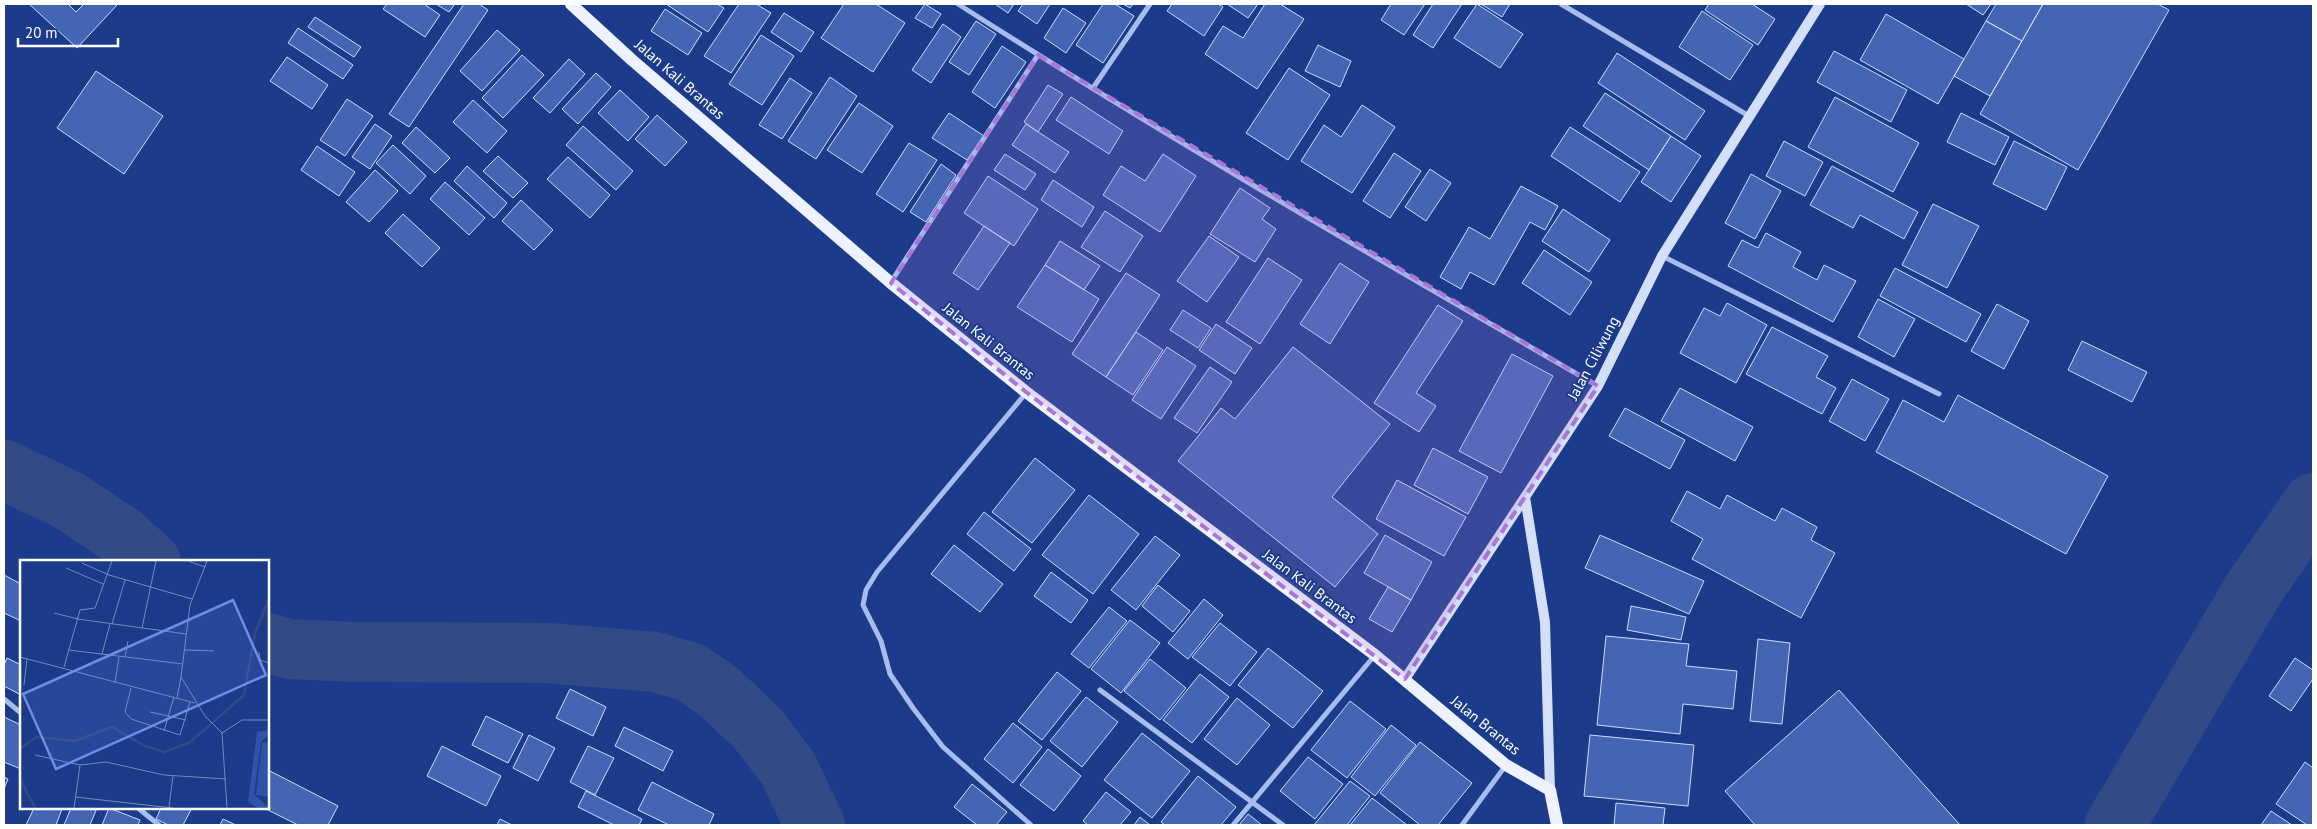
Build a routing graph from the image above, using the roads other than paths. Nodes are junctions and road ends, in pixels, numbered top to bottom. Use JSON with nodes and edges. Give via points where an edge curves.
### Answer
{"nodes":[{"id":1,"x":571,"y":4,"type":"edge"},
{"id":2,"x":958,"y":4,"type":"edge"},
{"id":3,"x":1150,"y":4,"type":"edge"},
{"id":4,"x":1561,"y":4,"type":"edge"},
{"id":5,"x":1820,"y":4,"type":"edge"},
{"id":6,"x":1038,"y":55,"type":"junction"},
{"id":7,"x":1092,"y":88,"type":"junction"},
{"id":8,"x":1749,"y":116,"type":"junction"},
{"id":9,"x":1662,"y":256,"type":"junction"},
{"id":10,"x":891,"y":283,"type":"junction"},
{"id":11,"x":1598,"y":386,"type":"junction"},
{"id":12,"x":1026,"y":392,"type":"junction"},
{"id":13,"x":1940,"y":394,"type":"dead end"},
{"id":14,"x":1525,"y":497,"type":"junction"},
{"id":15,"x":1375,"y":655,"type":"junction"},
{"id":16,"x":1405,"y":680,"type":"junction"},
{"id":17,"x":1100,"y":690,"type":"dead end"},
{"id":18,"x":4,"y":699,"type":"edge"},
{"id":19,"x":20,"y":712,"type":"edge"},
{"id":20,"x":1506,"y":764,"type":"junction"},
{"id":21,"x":1550,"y":790,"type":"junction"},
{"id":22,"x":1251,"y":801,"type":"junction"},
{"id":23,"x":139,"y":809,"type":"edge"},
{"id":24,"x":159,"y":825,"type":"edge"},
{"id":25,"x":1031,"y":825,"type":"edge"},
{"id":26,"x":1232,"y":825,"type":"edge"},
{"id":27,"x":1283,"y":825,"type":"edge"},
{"id":28,"x":1462,"y":825,"type":"edge"},
{"id":29,"x":1557,"y":825,"type":"edge"}],
"edges":[{"from":1,"to":10,"type":"main road","name":"Jalan Kali Brantas"},
{"from":2,"to":6,"type":"street"},
{"from":3,"to":7,"type":"street"},
{"from":4,"to":8,"type":"street"},
{"from":5,"to":8,"type":"main road","name":"Jalan Ciliwung"},
{"from":6,"to":7,"type":"street"},
{"from":6,"to":10,"type":"street"},
{"from":7,"to":11,"type":"street","via":[[1373,257]]},
{"from":8,"to":9,"type":"main road","name":"Jalan Ciliwung"},
{"from":9,"to":11,"type":"main road","name":"Jalan Ciliwung"},
{"from":9,"to":13,"type":"street"},
{"from":10,"to":12,"type":"main road","name":"Jalan Kali Brantas"},
{"from":11,"to":14,"type":"main road","name":"Jalan Ciliwung"},
{"from":12,"to":15,"type":"main road","name":"Jalan Kali Brantas"},
{"from":12,"to":25,"type":"street","via":[[877,572],[866,590],[863,605],[881,641],[890,674],[913,708],[943,747]]},
{"from":14,"to":16,"type":"main road","name":"Jalan Ciliwung"},
{"from":14,"to":21,"type":"main road","via":[[1545,622]]},
{"from":15,"to":16,"type":"main road","name":"Jalan Kali Brantas"},
{"from":15,"to":22,"type":"street"},
{"from":16,"to":20,"type":"main road","name":"Jalan Brantas"},
{"from":17,"to":22,"type":"street"},
{"from":18,"to":19,"type":"street"},
{"from":20,"to":21,"type":"main road","name":"Jalan Brantas"},
{"from":20,"to":28,"type":"street"},
{"from":21,"to":29,"type":"main road"},
{"from":22,"to":26,"type":"street"},
{"from":22,"to":27,"type":"street"},
{"from":23,"to":24,"type":"street"}]}
